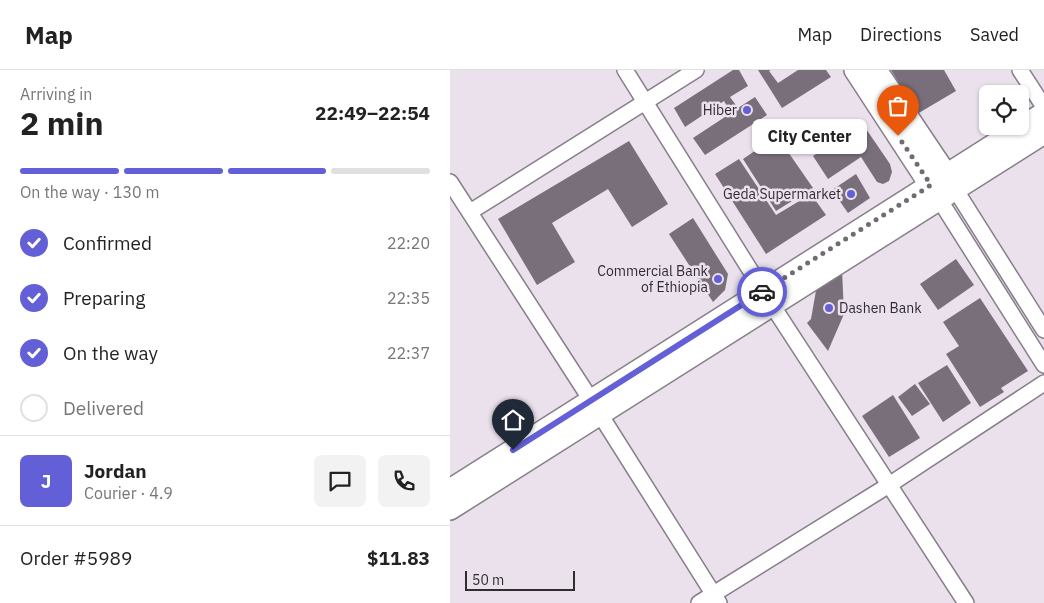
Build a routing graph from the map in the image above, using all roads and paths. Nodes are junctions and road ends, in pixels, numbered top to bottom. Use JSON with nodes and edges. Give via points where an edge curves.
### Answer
{"nodes":[{"id":1,"x":626,"y":70,"type":"edge"},
{"id":2,"x":696,"y":70,"type":"edge"},
{"id":3,"x":855,"y":70,"type":"edge"},
{"id":4,"x":876,"y":70,"type":"edge"},
{"id":5,"x":1020,"y":70,"type":"edge"},
{"id":6,"x":646,"y":103,"type":"junction"},
{"id":7,"x":1044,"y":107,"type":"edge"},
{"id":8,"x":1044,"y":114,"type":"edge"},
{"id":9,"x":1044,"y":132,"type":"edge"},
{"id":10,"x":450,"y":182,"type":"edge"},
{"id":11,"x":943,"y":187,"type":"junction"},
{"id":12,"x":470,"y":212,"type":"junction"},
{"id":13,"x":768,"y":298,"type":"junction"},
{"id":14,"x":1044,"y":330,"type":"edge"},
{"id":15,"x":1044,"y":365,"type":"edge"},
{"id":16,"x":1044,"y":383,"type":"edge"},
{"id":17,"x":596,"y":407,"type":"junction"},
{"id":18,"x":889,"y":485,"type":"junction"},
{"id":19,"x":450,"y":490,"type":"edge"},
{"id":20,"x":450,"y":509,"type":"edge"},
{"id":21,"x":716,"y":598,"type":"edge"},
{"id":22,"x":699,"y":603,"type":"edge"},
{"id":23,"x":966,"y":603,"type":"edge"}],
"edges":[{"from":1,"to":6,"type":"street"},
{"from":2,"to":6,"type":"street"},
{"from":3,"to":11,"type":"main road"},
{"from":4,"to":11,"type":"main road"},
{"from":5,"to":7,"type":"street"},
{"from":6,"to":12,"type":"street"},
{"from":6,"to":13,"type":"street"},
{"from":8,"to":11,"type":"main road"},
{"from":9,"to":11,"type":"main road"},
{"from":10,"to":12,"type":"street"},
{"from":11,"to":13,"type":"main road"},
{"from":11,"to":14,"type":"street"},
{"from":11,"to":15,"type":"street"},
{"from":12,"to":17,"type":"street"},
{"from":13,"to":17,"type":"main road"},
{"from":13,"to":18,"type":"street"},
{"from":16,"to":18,"type":"street"},
{"from":17,"to":19,"type":"main road"},
{"from":17,"to":20,"type":"main road"},
{"from":17,"to":21,"type":"street"},
{"from":18,"to":21,"type":"street"},
{"from":18,"to":23,"type":"street"},
{"from":21,"to":22,"type":"street"}]}
